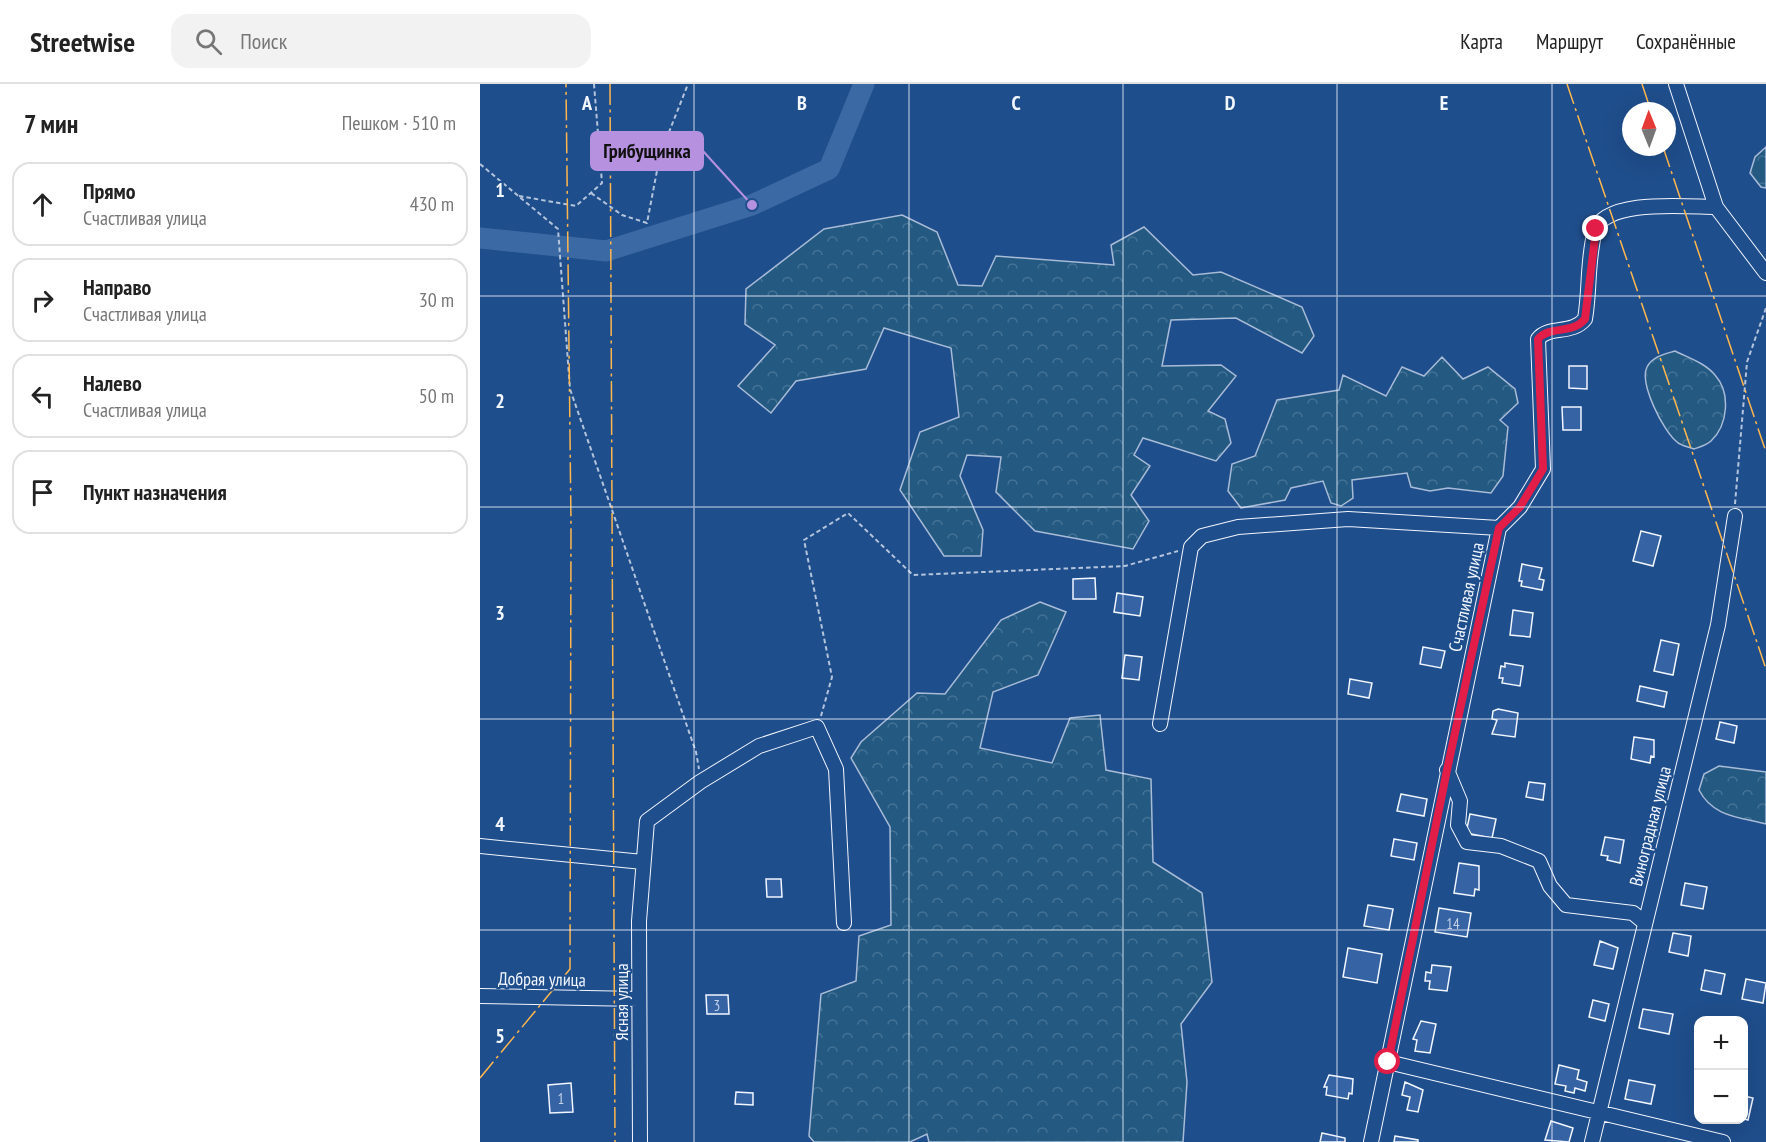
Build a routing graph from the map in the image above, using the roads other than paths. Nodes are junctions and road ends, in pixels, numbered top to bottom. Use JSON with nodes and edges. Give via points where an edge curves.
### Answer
{"nodes":[{"id":1,"x":1676,"y":84,"type":"edge"},
{"id":2,"x":1716,"y":207,"type":"junction"},
{"id":3,"x":1766,"y":273,"type":"edge"},
{"id":4,"x":1734,"y":516,"type":"road end"},
{"id":5,"x":1499,"y":528,"type":"junction"},
{"id":6,"x":1160,"y":724,"type":"dead end"},
{"id":7,"x":1447,"y":770,"type":"junction"},
{"id":8,"x":480,"y":846,"type":"edge"},
{"id":9,"x":644,"y":862,"type":"junction"},
{"id":10,"x":844,"y":923,"type":"dead end"},
{"id":11,"x":1645,"y":924,"type":"junction"},
{"id":12,"x":480,"y":996,"type":"edge"},
{"id":13,"x":639,"y":999,"type":"junction"},
{"id":14,"x":1388,"y":1062,"type":"junction"},
{"id":15,"x":1599,"y":1113,"type":"junction"},
{"id":16,"x":1707,"y":1141,"type":"edge"},
{"id":17,"x":640,"y":1142,"type":"edge"},
{"id":18,"x":1371,"y":1142,"type":"edge"},
{"id":19,"x":1592,"y":1142,"type":"edge"},
{"id":20,"x":1724,"y":1142,"type":"edge"}],
"edges":[{"from":1,"to":2,"type":"street"},
{"from":2,"to":3,"type":"street"},
{"from":2,"to":5,"type":"street","name":"Счастливая улица","via":[[1628,208],[1613,212],[1596,229],[1585,319],[1574,329],[1541,335],[1536,344],[1543,469],[1520,507]]},
{"from":4,"to":11,"type":"street","name":"Виноградная улица","via":[[1718,624]]},
{"from":5,"to":6,"type":"street","via":[[1348,519],[1238,527],[1202,536],[1191,547]]},
{"from":5,"to":7,"type":"street","name":"Счастливая улица"},
{"from":7,"to":11,"type":"street","via":[[1460,801],[1458,825],[1467,842],[1501,846],[1539,861],[1550,886],[1566,905],[1633,913]]},
{"from":7,"to":14,"type":"street","name":"Счастливая улица"},
{"from":8,"to":9,"type":"street"},
{"from":9,"to":10,"type":"street","name":"Ясная улица","via":[[647,821],[759,746],[817,727],[836,769]]},
{"from":9,"to":13,"type":"street","name":"Ясная улица"},
{"from":11,"to":15,"type":"street","name":"Виноградная улица"},
{"from":12,"to":13,"type":"street","name":"Добрая улица"},
{"from":13,"to":17,"type":"street","name":"Ясная улица"},
{"from":14,"to":15,"type":"street"},
{"from":14,"to":18,"type":"street","name":"Счастливая улица"},
{"from":15,"to":16,"type":"street"},
{"from":15,"to":19,"type":"street","name":"Виноградная улица"},
{"from":16,"to":20,"type":"street"}]}
